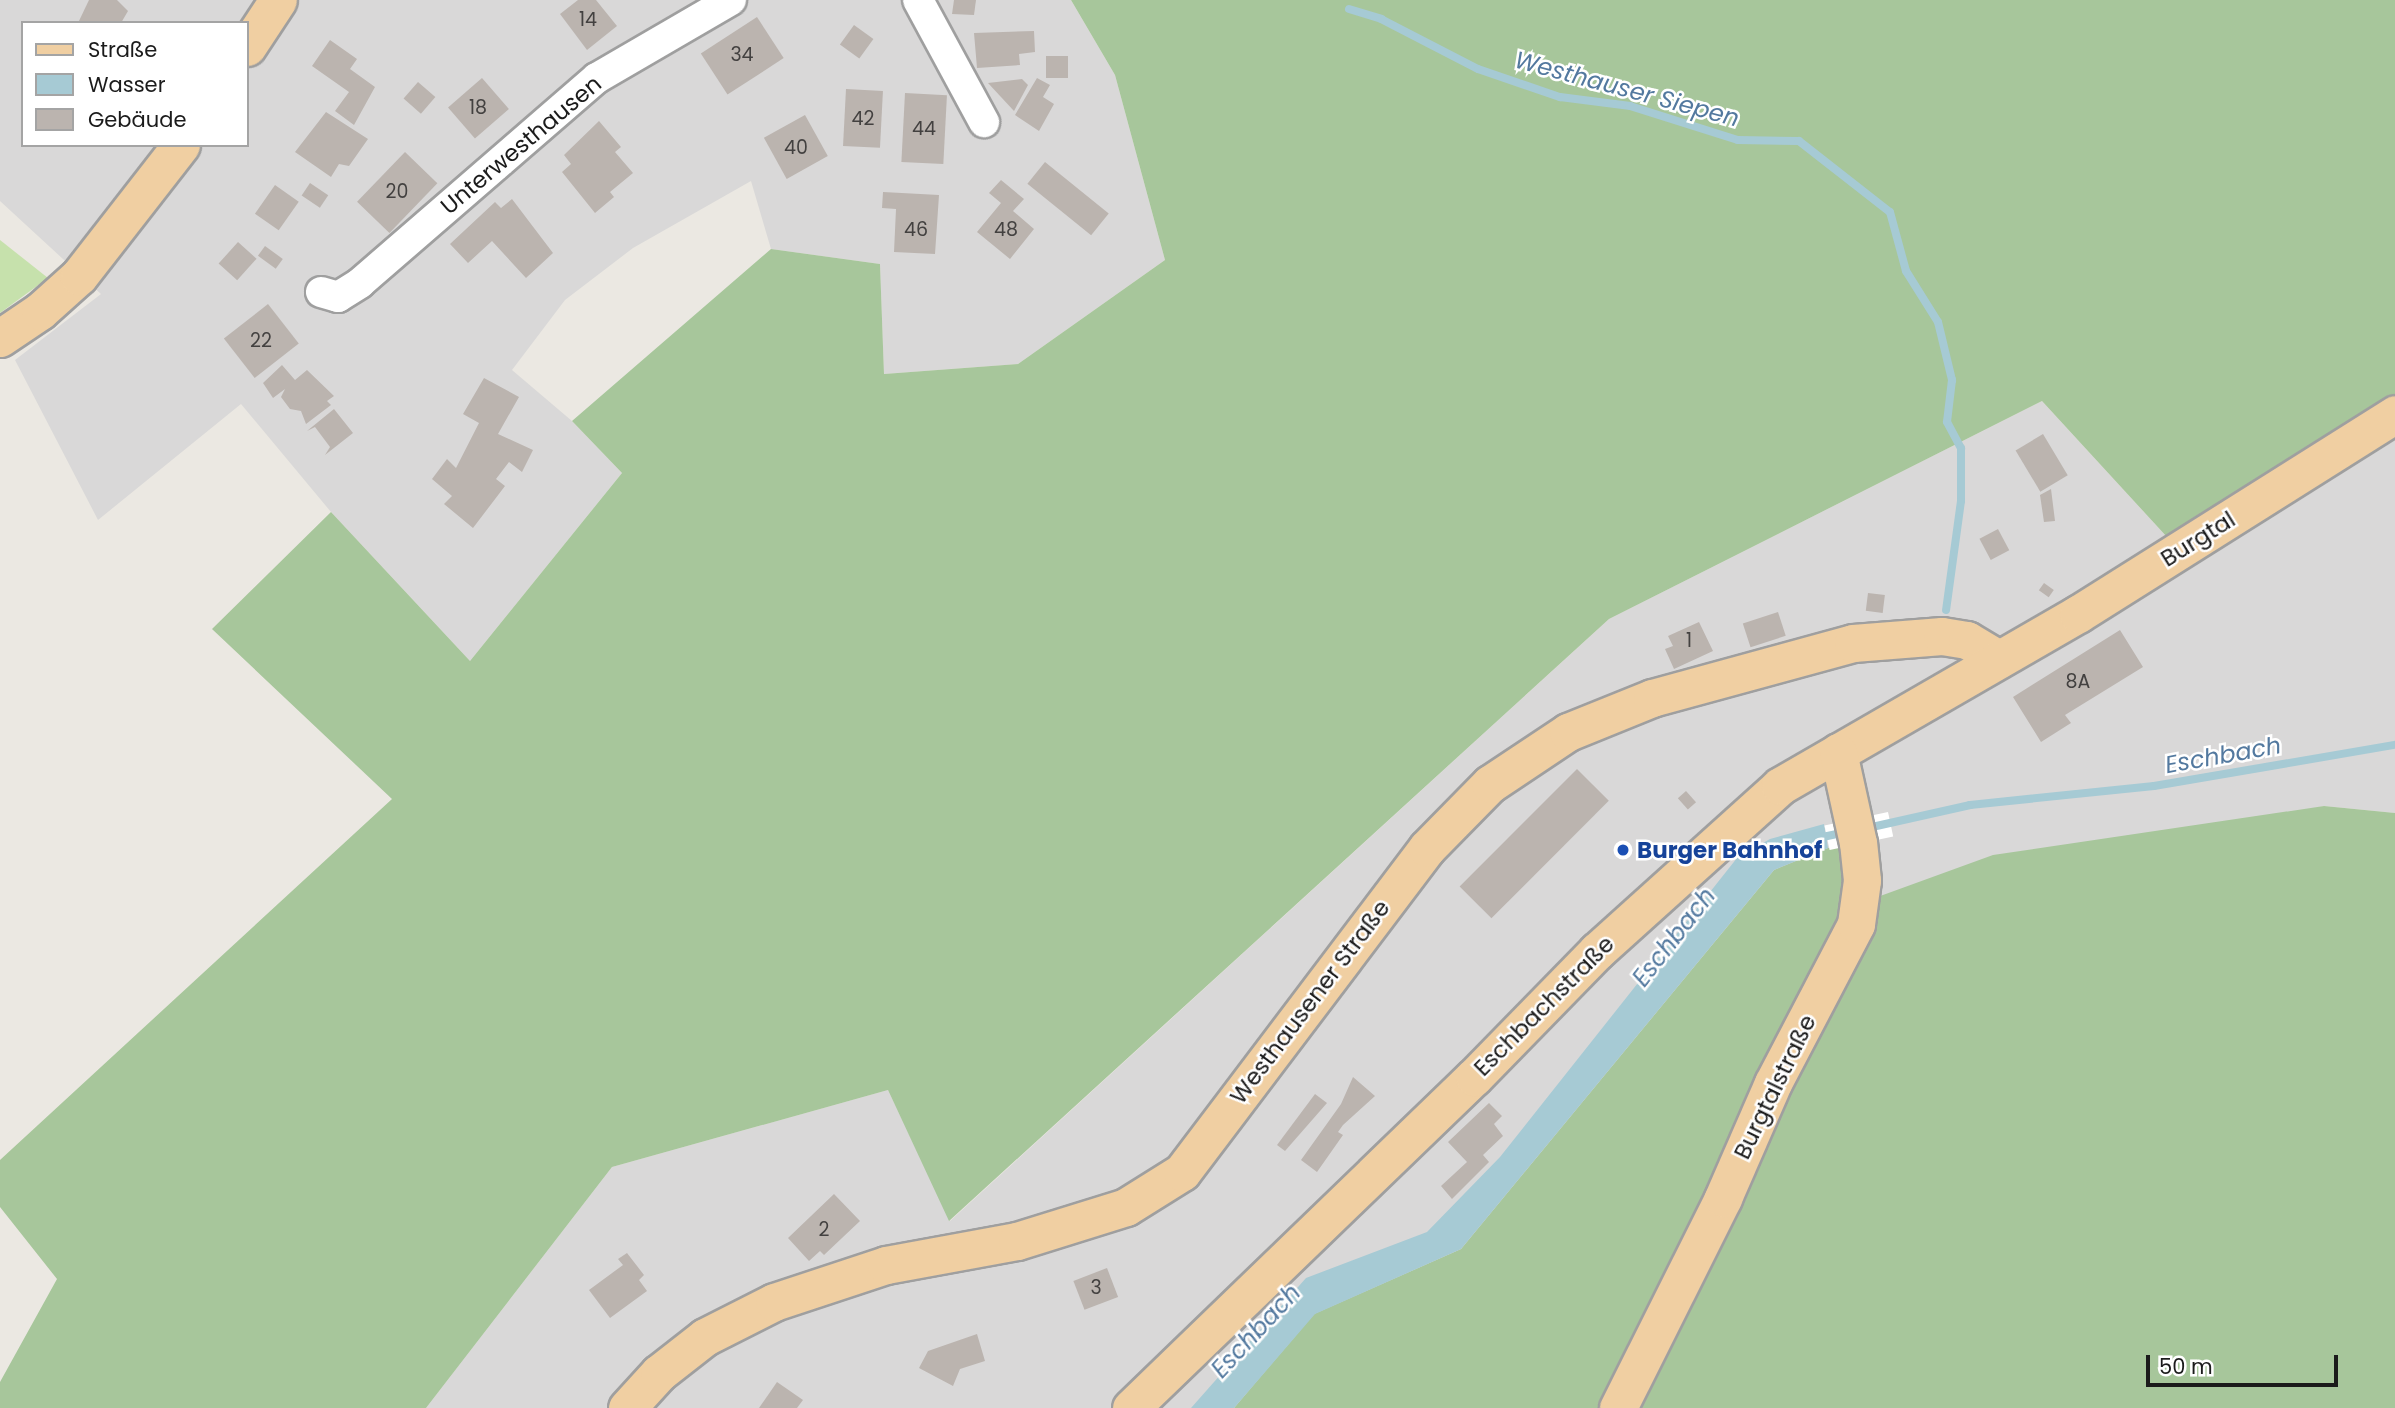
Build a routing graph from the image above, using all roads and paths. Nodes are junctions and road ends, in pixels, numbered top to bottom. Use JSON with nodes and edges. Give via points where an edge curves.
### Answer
{"nodes":[{"id":1,"x":278,"y":0,"type":"edge"},
{"id":2,"x":731,"y":0,"type":"edge"},
{"id":3,"x":918,"y":0,"type":"edge"},
{"id":4,"x":248,"y":45,"type":"edge"},
{"id":5,"x":984,"y":122,"type":"dead end"},
{"id":6,"x":179,"y":147,"type":"edge"},
{"id":7,"x":321,"y":292,"type":"dead end"},
{"id":8,"x":0,"y":338,"type":"edge"},
{"id":9,"x":2395,"y":414,"type":"edge"},
{"id":10,"x":1999,"y":659,"type":"junction"},
{"id":11,"x":1838,"y":752,"type":"junction"},
{"id":12,"x":627,"y":1408,"type":"edge"},
{"id":13,"x":1131,"y":1408,"type":"edge"},
{"id":14,"x":1618,"y":1408,"type":"edge"}],
"edges":[{"from":1,"to":4,"type":"main road"},
{"from":2,"to":7,"type":"street","name":"Unterwesthausen","via":[[597,78],[360,283],[338,297]]},
{"from":3,"to":5,"type":"street"},
{"from":6,"to":8,"type":"main road","via":[[79,275],[40,311]]},
{"from":9,"to":10,"type":"main road","name":"Burgtal"},
{"from":10,"to":11,"type":"main road","name":"Eschbachstraße"},
{"from":10,"to":12,"type":"main road","name":"Westhausener Straße","via":[[1967,640],[1942,636],[1853,642],[1652,698],[1567,732],[1490,784],[1427,848],[1182,1172],[1126,1207],[1017,1241],[886,1265],[774,1302],[705,1337],[659,1373]]},
{"from":11,"to":13,"type":"main road","name":"Eschbachstraße","via":[[1780,786],[1597,951],[1474,1077]]},
{"from":11,"to":14,"type":"main road","name":"Burgtalstraße","via":[[1856,830],[1861,903],[1851,936],[1773,1083],[1723,1198]]}]}
